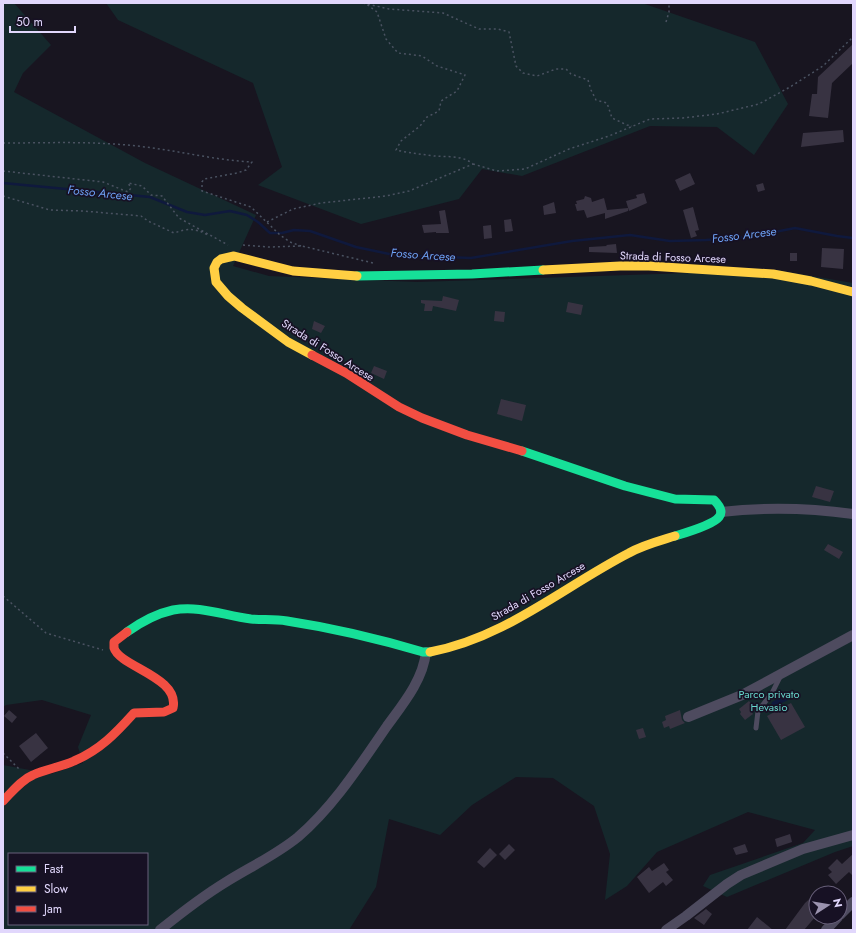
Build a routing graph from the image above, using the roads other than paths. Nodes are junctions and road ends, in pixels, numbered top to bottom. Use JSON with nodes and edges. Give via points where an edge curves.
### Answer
{"nodes":[{"id":1,"x":853,"y":292,"type":"edge"},
{"id":2,"x":721,"y":512,"type":"junction"},
{"id":3,"x":853,"y":514,"type":"edge"},
{"id":4,"x":853,"y":635,"type":"edge"},
{"id":5,"x":426,"y":652,"type":"junction"},
{"id":6,"x":782,"y":674,"type":"junction"},
{"id":7,"x":688,"y":717,"type":"dead end"},
{"id":8,"x":756,"y":728,"type":"dead end"},
{"id":9,"x":3,"y":801,"type":"edge"},
{"id":10,"x":853,"y":836,"type":"edge"},
{"id":11,"x":160,"y":930,"type":"edge"},
{"id":12,"x":666,"y":930,"type":"edge"}],
"edges":[{"from":1,"to":2,"type":"street","name":"Strada di Fosso Arcese","via":[[773,274],[649,266],[479,274],[365,276],[293,271],[234,256],[218,260],[215,265],[214,274],[218,285],[242,308],[288,342],[399,407],[453,430],[625,486],[668,498],[714,500]]},
{"from":2,"to":3,"type":"street","via":[[771,508]]},
{"from":2,"to":5,"type":"street","name":"Strada di Fosso Arcese","via":[[717,519],[704,526],[625,554],[499,629],[452,648]]},
{"from":4,"to":6,"type":"street"},
{"from":5,"to":9,"type":"street","name":"Strada di Fosso Arcese","via":[[303,624],[250,619],[205,610],[163,612],[142,621],[121,636],[114,642],[114,648],[120,657],[149,673],[161,683],[174,700],[173,708],[159,712],[134,713],[112,737],[91,752],[74,761],[38,772],[18,785]]},
{"from":5,"to":11,"type":"street","via":[[422,669],[404,702],[326,808],[297,837],[218,887]]},
{"from":6,"to":7,"type":"street","via":[[727,702]]},
{"from":6,"to":8,"type":"lane","via":[[758,711]]},
{"from":10,"to":12,"type":"street","via":[[803,849],[741,875]]}]}
